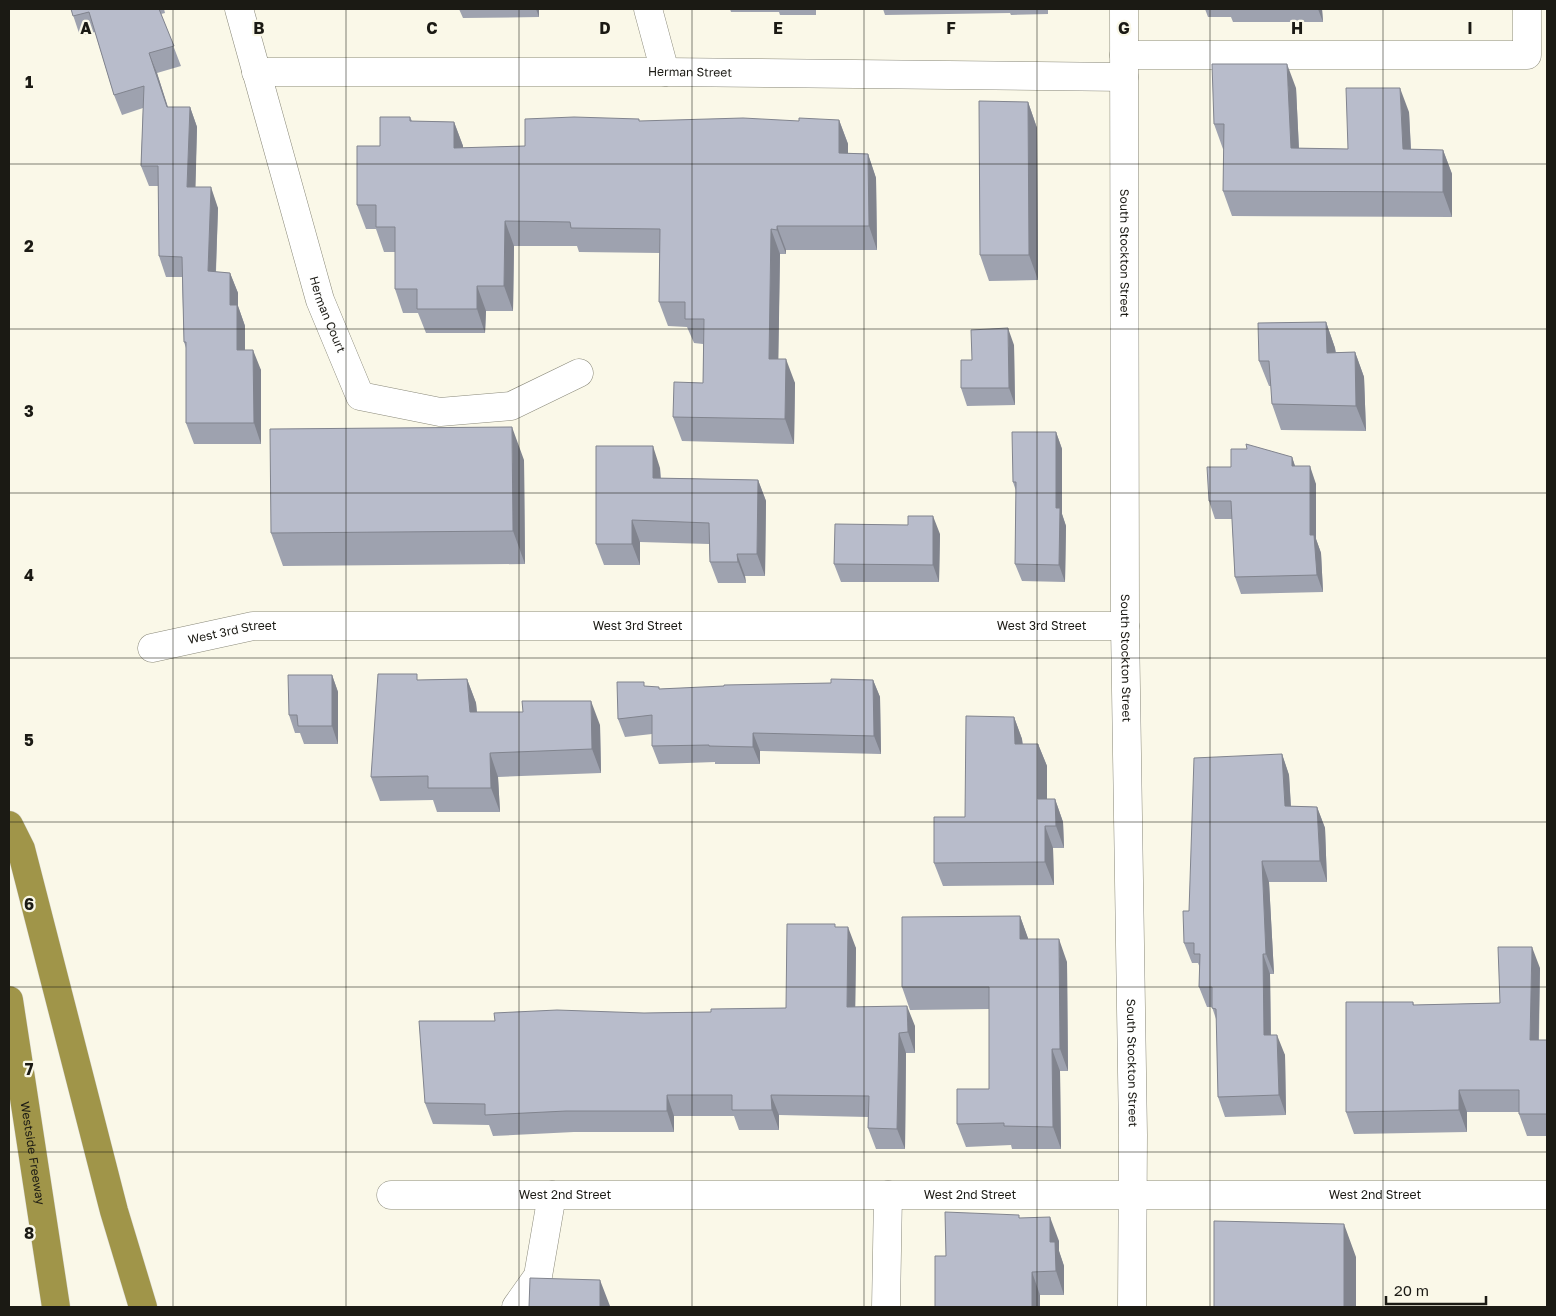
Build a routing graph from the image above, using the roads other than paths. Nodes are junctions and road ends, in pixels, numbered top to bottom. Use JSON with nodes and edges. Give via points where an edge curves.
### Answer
{"nodes":[{"id":1,"x":239,"y":9,"type":"edge"},
{"id":2,"x":648,"y":9,"type":"edge"},
{"id":3,"x":1124,"y":9,"type":"edge"},
{"id":4,"x":1527,"y":9,"type":"edge"},
{"id":5,"x":1124,"y":66,"type":"junction"},
{"id":6,"x":256,"y":72,"type":"junction"},
{"id":7,"x":665,"y":72,"type":"junction"},
{"id":8,"x":579,"y":373,"type":"dead end"},
{"id":9,"x":1125,"y":626,"type":"junction"},
{"id":10,"x":152,"y":648,"type":"dead end"},
{"id":11,"x":9,"y":824,"type":"edge"},
{"id":12,"x":9,"y":1000,"type":"edge"},
{"id":13,"x":391,"y":1195,"type":"dead end"},
{"id":14,"x":552,"y":1195,"type":"junction"},
{"id":15,"x":888,"y":1195,"type":"junction"},
{"id":16,"x":1132,"y":1195,"type":"junction"},
{"id":17,"x":1547,"y":1195,"type":"edge"},
{"id":18,"x":56,"y":1307,"type":"edge"},
{"id":19,"x":144,"y":1307,"type":"edge"},
{"id":20,"x":516,"y":1307,"type":"edge"},
{"id":21,"x":886,"y":1307,"type":"edge"},
{"id":22,"x":1132,"y":1307,"type":"edge"}],
"edges":[{"from":1,"to":6,"type":"street","name":"Herman Court"},
{"from":2,"to":7,"type":"street"},
{"from":3,"to":5,"type":"street","name":"South Stockton Street"},
{"from":4,"to":5,"type":"street","name":"Herman Street","via":[[1527,54]]},
{"from":5,"to":7,"type":"street","name":"Herman Street"},
{"from":5,"to":9,"type":"street","name":"South Stockton Street"},
{"from":6,"to":7,"type":"street","name":"Herman Street"},
{"from":6,"to":8,"type":"street","name":"Herman Court","via":[[320,300],[360,396],[440,412],[511,406]]},
{"from":9,"to":10,"type":"street","name":"West 3rd Street","via":[[253,626]]},
{"from":9,"to":16,"type":"street","name":"South Stockton Street","via":[[1134,1135]]},
{"from":11,"to":19,"type":"highway","via":[[21,849],[114,1211]]},
{"from":12,"to":18,"type":"highway","name":"Westside Freeway"},
{"from":13,"to":14,"type":"street","name":"West 2nd Street"},
{"from":14,"to":15,"type":"street","name":"West 2nd Street"},
{"from":14,"to":20,"type":"street","via":[[538,1276]]},
{"from":15,"to":16,"type":"street","name":"West 2nd Street"},
{"from":15,"to":21,"type":"street"},
{"from":16,"to":17,"type":"street","name":"West 2nd Street"},
{"from":16,"to":22,"type":"street","name":"South Stockton Street"}]}
